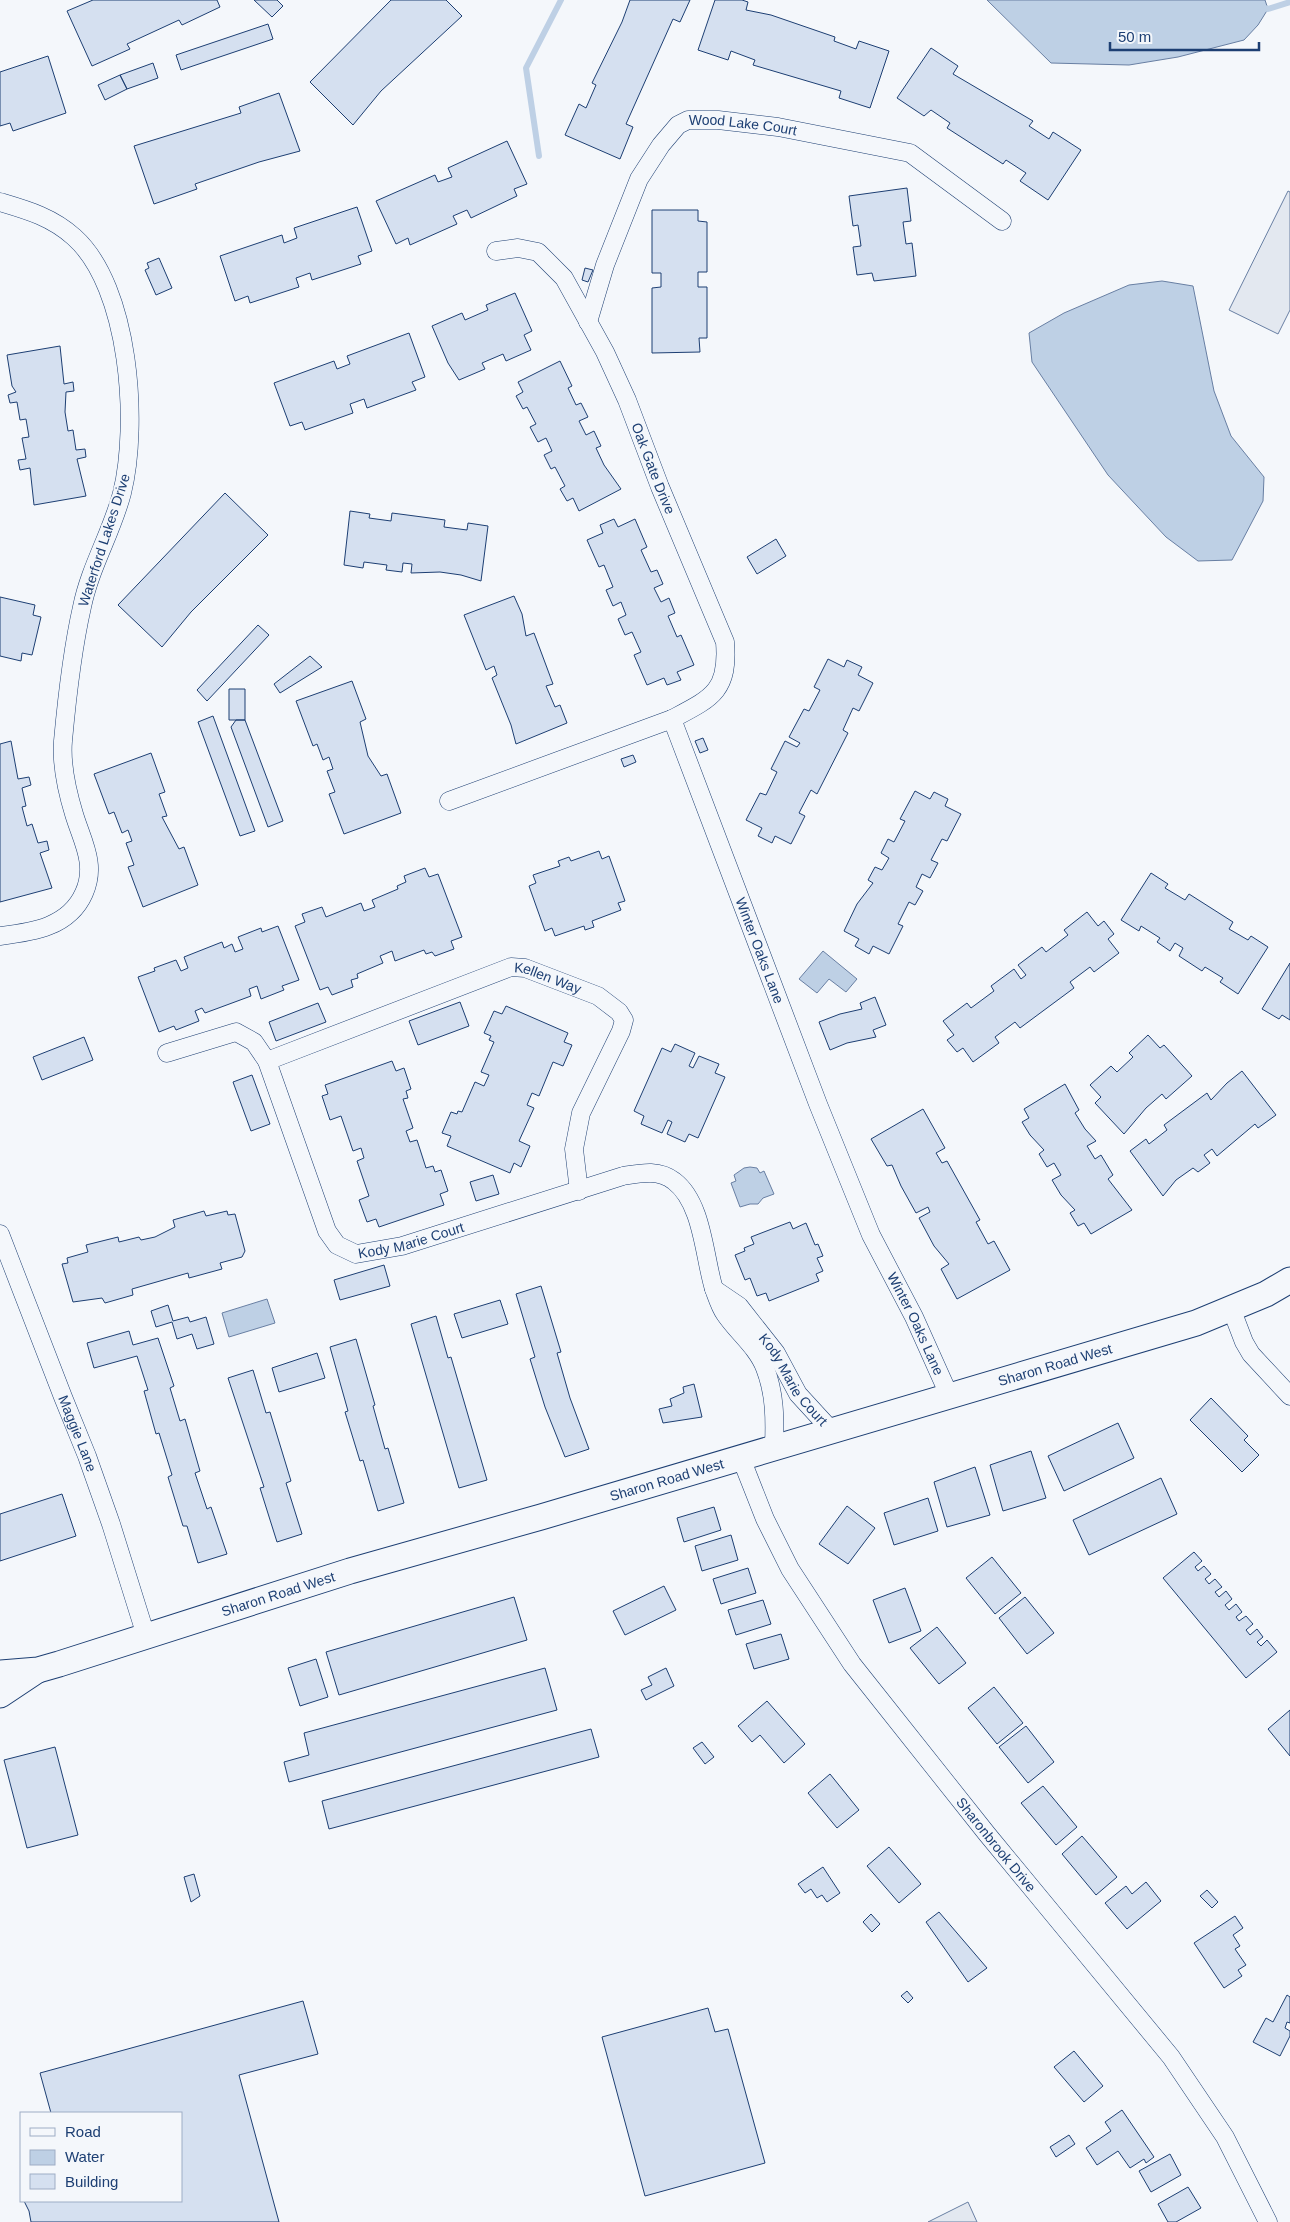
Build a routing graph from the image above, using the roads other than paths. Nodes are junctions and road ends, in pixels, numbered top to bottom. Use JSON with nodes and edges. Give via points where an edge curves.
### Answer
{"nodes":[{"id":1,"x":0,"y":202,"type":"edge"},
{"id":2,"x":1002,"y":221,"type":"dead end"},
{"id":3,"x":496,"y":251,"type":"dead end"},
{"id":4,"x":588,"y":322,"type":"junction"},
{"id":5,"x":672,"y":719,"type":"junction"},
{"id":6,"x":449,"y":802,"type":"dead end"},
{"id":7,"x":0,"y":936,"type":"edge"},
{"id":8,"x":168,"y":1053,"type":"dead end"},
{"id":9,"x":267,"y":1061,"type":"junction"},
{"id":10,"x":579,"y":1191,"type":"junction"},
{"id":11,"x":0,"y":1234,"type":"edge"},
{"id":12,"x":1290,"y":1280,"type":"edge"},
{"id":13,"x":1231,"y":1308,"type":"junction"},
{"id":14,"x":773,"y":1366,"type":"junction"},
{"id":15,"x":949,"y":1396,"type":"junction"},
{"id":16,"x":1290,"y":1396,"type":"edge"},
{"id":17,"x":831,"y":1430,"type":"junction"},
{"id":18,"x":774,"y":1446,"type":"junction"},
{"id":19,"x":741,"y":1458,"type":"junction"},
{"id":20,"x":146,"y":1636,"type":"junction"},
{"id":21,"x":38,"y":1670,"type":"junction"},
{"id":22,"x":0,"y":1673,"type":"edge"},
{"id":23,"x":0,"y":1695,"type":"edge"},
{"id":24,"x":1268,"y":2222,"type":"edge"}],
"edges":[{"from":1,"to":7,"type":"street","name":"Waterford Lakes Drive","via":[[54,221],[83,247],[101,275],[118,316],[130,421],[129,458],[121,494],[82,607],[62,744],[65,780],[88,852],[90,871],[85,890],[71,912],[55,924],[32,932]]},
{"from":2,"to":4,"type":"street","name":"Wood Lake Court","via":[[910,153],[778,127],[688,120],[678,125],[661,145],[639,180],[605,265]]},
{"from":3,"to":4,"type":"street","name":"Oak Gate Drive","via":[[518,248],[538,252],[564,278]]},
{"from":4,"to":5,"type":"street","name":"Oak Gate Drive","via":[[627,400],[725,642],[727,664],[720,685],[704,702]]},
{"from":5,"to":6,"type":"street"},
{"from":5,"to":15,"type":"street","name":"Winter Oaks Lane","via":[[871,1235],[914,1318]]},
{"from":8,"to":9,"type":"street","name":"Kody Marie Court","via":[[236,1032],[254,1042]]},
{"from":9,"to":10,"type":"street","name":"Kody Marie Court","via":[[327,1232],[336,1245],[356,1254],[402,1246]]},
{"from":9,"to":10,"type":"street","name":"Kellen Way","via":[[511,967],[525,968],[598,996],[624,1020],[580,1113],[574,1149]]},
{"from":10,"to":14,"type":"street","name":"Kody Marie Court","via":[[647,1172],[662,1174],[675,1181],[695,1211],[714,1289],[724,1312],[750,1333],[754,1348]]},
{"from":11,"to":20,"type":"street","name":"Maggie Lane","via":[[87,1456]]},
{"from":12,"to":13,"type":"main road","name":"Sharon Road West"},
{"from":13,"to":15,"type":"main road","name":"Sharon Road West","via":[[1196,1322]]},
{"from":13,"to":16,"type":"street","via":[[1251,1354]]},
{"from":14,"to":17,"type":"street","name":"Kody Marie Court"},
{"from":14,"to":18,"type":"street","name":"Kody Marie Court"},
{"from":15,"to":17,"type":"main road","name":"Sharon Road West"},
{"from":17,"to":18,"type":"main road","name":"Sharon Road West"},
{"from":18,"to":19,"type":"main road","name":"Sharon Road West"},
{"from":19,"to":20,"type":"main road","name":"Sharon Road West","via":[[350,1571]]},
{"from":19,"to":24,"type":"street","name":"Sharonbrook Drive","via":[[765,1519],[790,1569],[852,1664],[1171,2057],[1225,2137]]},
{"from":20,"to":21,"type":"main road","name":"Sharon Road West"},
{"from":21,"to":22,"type":"main road","name":"Sharon Road West"},
{"from":21,"to":23,"type":"main road","name":"Sharon Road West"}]}
